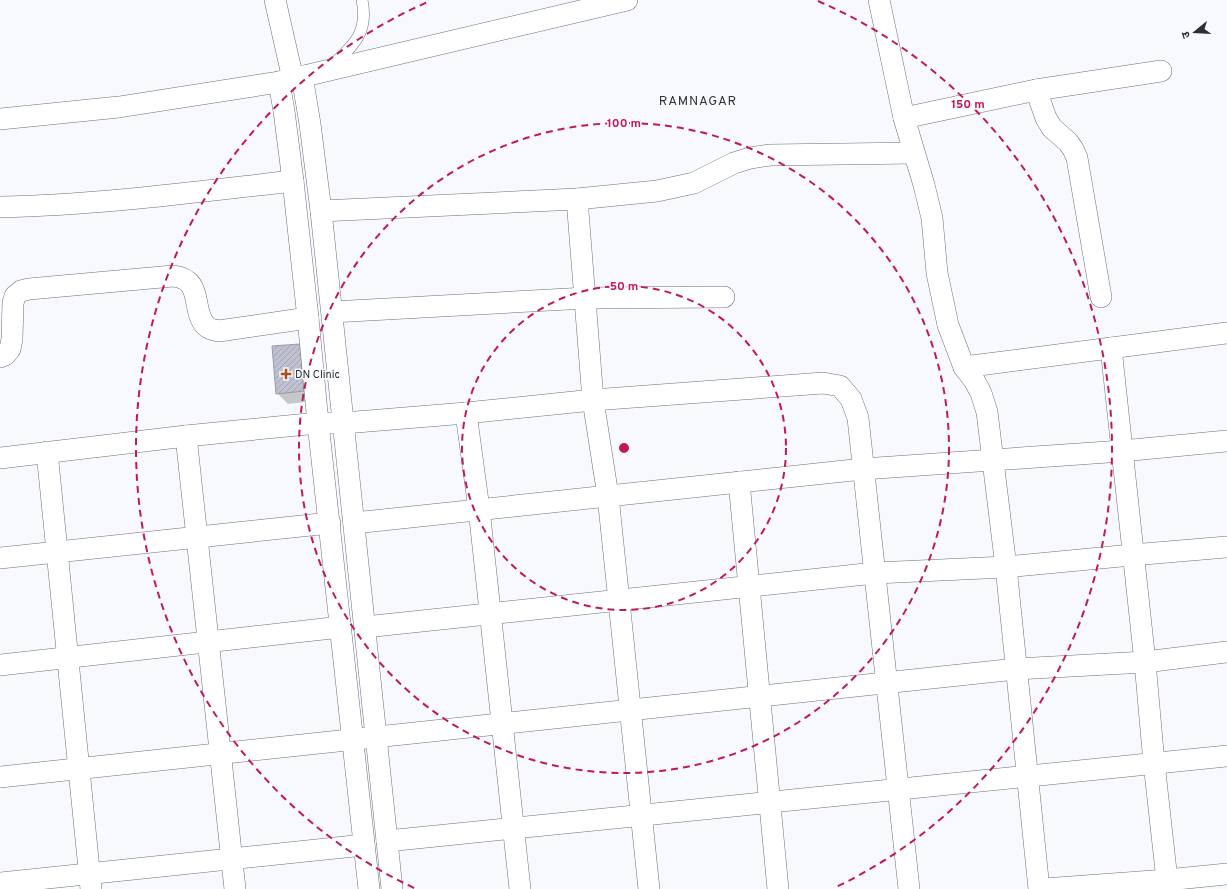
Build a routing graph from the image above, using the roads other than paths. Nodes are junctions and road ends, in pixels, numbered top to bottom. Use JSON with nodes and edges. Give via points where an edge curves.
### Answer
{"nodes":[{"id":1,"x":275,"y":0,"type":"edge"},
{"id":2,"x":627,"y":0,"type":"edge"},
{"id":3,"x":879,"y":0,"type":"edge"},
{"id":4,"x":363,"y":5,"type":"edge"},
{"id":5,"x":326,"y":71,"type":"junction"},
{"id":6,"x":1161,"y":71,"type":"dead end"},
{"id":7,"x":291,"y":79,"type":"junction"},
{"id":8,"x":1036,"y":90,"type":"junction"},
{"id":9,"x":904,"y":118,"type":"junction"},
{"id":10,"x":0,"y":119,"type":"edge"},
{"id":11,"x":914,"y":153,"type":"junction"},
{"id":12,"x":292,"y":181,"type":"junction"},
{"id":13,"x":577,"y":199,"type":"junction"},
{"id":14,"x":0,"y":207,"type":"edge"},
{"id":15,"x":321,"y":211,"type":"junction"},
{"id":16,"x":1101,"y":296,"type":"dead end"},
{"id":17,"x":724,"y":297,"type":"dead end"},
{"id":18,"x":586,"y":298,"type":"junction"},
{"id":19,"x":332,"y":312,"type":"junction"},
{"id":20,"x":308,"y":318,"type":"junction"},
{"id":21,"x":1227,"y":333,"type":"edge"},
{"id":22,"x":1111,"y":348,"type":"junction"},
{"id":23,"x":0,"y":357,"type":"edge"},
{"id":24,"x":964,"y":367,"type":"junction"},
{"id":25,"x":593,"y":400,"type":"junction"},
{"id":26,"x":466,"y":413,"type":"junction"},
{"id":27,"x":318,"y":423,"type":"junction"},
{"id":28,"x":344,"y":423,"type":"junction"},
{"id":29,"x":186,"y":436,"type":"junction"},
{"id":30,"x":1227,"y":441,"type":"edge"},
{"id":31,"x":1122,"y":451,"type":"junction"},
{"id":32,"x":47,"y":452,"type":"junction"},
{"id":33,"x":0,"y":458,"type":"edge"},
{"id":34,"x":992,"y":460,"type":"junction"},
{"id":35,"x":863,"y":469,"type":"junction"},
{"id":36,"x":739,"y":482,"type":"junction"},
{"id":37,"x":608,"y":496,"type":"junction"},
{"id":38,"x":479,"y":510,"type":"junction"},
{"id":39,"x":330,"y":523,"type":"junction"},
{"id":40,"x":354,"y":523,"type":"junction"},
{"id":41,"x":197,"y":538,"type":"junction"},
{"id":42,"x":1227,"y":547,"type":"edge"},
{"id":43,"x":56,"y":552,"type":"junction"},
{"id":44,"x":1132,"y":554,"type":"junction"},
{"id":45,"x":0,"y":558,"type":"edge"},
{"id":46,"x":1006,"y":567,"type":"junction"},
{"id":47,"x":875,"y":574,"type":"junction"},
{"id":48,"x":749,"y":587,"type":"junction"},
{"id":49,"x":619,"y":600,"type":"junction"},
{"id":50,"x":490,"y":614,"type":"junction"},
{"id":51,"x":341,"y":627,"type":"junction"},
{"id":52,"x":365,"y":627,"type":"junction"},
{"id":53,"x":209,"y":642,"type":"junction"},
{"id":54,"x":1227,"y":652,"type":"edge"},
{"id":55,"x":67,"y":658,"type":"junction"},
{"id":56,"x":1145,"y":662,"type":"junction"},
{"id":57,"x":0,"y":665,"type":"edge"},
{"id":58,"x":1016,"y":669,"type":"junction"},
{"id":59,"x":886,"y":683,"type":"junction"},
{"id":60,"x":760,"y":696,"type":"junction"},
{"id":61,"x":630,"y":710,"type":"junction"},
{"id":62,"x":502,"y":724,"type":"junction"},
{"id":63,"x":376,"y":737,"type":"junction"},
{"id":64,"x":353,"y":740,"type":"junction"},
{"id":65,"x":220,"y":754,"type":"junction"},
{"id":66,"x":1227,"y":756,"type":"edge"},
{"id":67,"x":1154,"y":763,"type":"junction"},
{"id":68,"x":78,"y":769,"type":"junction"},
{"id":69,"x":1027,"y":776,"type":"junction"},
{"id":70,"x":0,"y":777,"type":"edge"},
{"id":71,"x":898,"y":789,"type":"junction"},
{"id":72,"x":770,"y":802,"type":"junction"},
{"id":73,"x":642,"y":815,"type":"junction"},
{"id":74,"x":513,"y":828,"type":"junction"},
{"id":75,"x":387,"y":841,"type":"junction"},
{"id":76,"x":364,"y":845,"type":"junction"},
{"id":77,"x":232,"y":859,"type":"junction"},
{"id":78,"x":1227,"y":874,"type":"edge"},
{"id":79,"x":90,"y":881,"type":"edge"},
{"id":80,"x":0,"y":883,"type":"edge"},
{"id":81,"x":1168,"y":884,"type":"edge"},
{"id":82,"x":235,"y":889,"type":"edge"},
{"id":83,"x":369,"y":889,"type":"edge"},
{"id":84,"x":392,"y":889,"type":"edge"},
{"id":85,"x":520,"y":889,"type":"edge"},
{"id":86,"x":649,"y":889,"type":"edge"},
{"id":87,"x":778,"y":889,"type":"edge"},
{"id":88,"x":909,"y":889,"type":"edge"},
{"id":89,"x":1039,"y":889,"type":"edge"},
{"id":90,"x":1044,"y":889,"type":"edge"}],
"edges":[{"from":1,"to":7,"type":"street"},
{"from":2,"to":5,"type":"street"},
{"from":3,"to":9,"type":"street"},
{"from":4,"to":5,"type":"lane","via":[[364,24],[360,34],[353,45]]},
{"from":5,"to":7,"type":"street"},
{"from":6,"to":8,"type":"street"},
{"from":7,"to":10,"type":"street","via":[[119,107]]},
{"from":7,"to":12,"type":"street","via":[[284,112]]},
{"from":7,"to":15,"type":"street","via":[[310,124]]},
{"from":8,"to":9,"type":"street"},
{"from":8,"to":16,"type":"street","via":[[1052,128],[1068,142],[1077,158]]},
{"from":9,"to":11,"type":"street"},
{"from":11,"to":13,"type":"street","via":[[770,155],[734,163],[694,183],[657,191]]},
{"from":11,"to":24,"type":"street","via":[[932,218],[937,273],[948,325]]},
{"from":12,"to":14,"type":"street","via":[[114,202]]},
{"from":12,"to":20,"type":"street"},
{"from":13,"to":15,"type":"street"},
{"from":13,"to":18,"type":"street"},
{"from":15,"to":19,"type":"street"},
{"from":17,"to":18,"type":"street"},
{"from":18,"to":19,"type":"street"},
{"from":18,"to":25,"type":"street"},
{"from":19,"to":28,"type":"street"},
{"from":20,"to":23,"type":"street","via":[[219,331],[210,329],[204,325],[200,317],[190,284],[182,277],[29,289],[15,296],[10,349]]},
{"from":20,"to":27,"type":"street"},
{"from":21,"to":22,"type":"street"},
{"from":22,"to":24,"type":"street"},
{"from":22,"to":31,"type":"street"},
{"from":24,"to":34,"type":"street","via":[[981,393],[987,412]]},
{"from":25,"to":26,"type":"street"},
{"from":25,"to":35,"type":"street","via":[[823,383],[840,386],[851,399],[858,418]]},
{"from":25,"to":37,"type":"street"},
{"from":26,"to":28,"type":"street"},
{"from":26,"to":38,"type":"street"},
{"from":27,"to":28,"type":"street"},
{"from":27,"to":29,"type":"street"},
{"from":27,"to":39,"type":"street"},
{"from":28,"to":40,"type":"street"},
{"from":29,"to":32,"type":"street"},
{"from":29,"to":41,"type":"street"},
{"from":30,"to":31,"type":"street"},
{"from":31,"to":34,"type":"street"},
{"from":31,"to":44,"type":"street"},
{"from":32,"to":33,"type":"street"},
{"from":32,"to":43,"type":"street"},
{"from":34,"to":35,"type":"street"},
{"from":34,"to":46,"type":"street"},
{"from":35,"to":36,"type":"street"},
{"from":35,"to":47,"type":"street"},
{"from":36,"to":37,"type":"street"},
{"from":36,"to":48,"type":"street"},
{"from":37,"to":38,"type":"street"},
{"from":37,"to":49,"type":"street"},
{"from":38,"to":40,"type":"street"},
{"from":38,"to":50,"type":"street"},
{"from":39,"to":41,"type":"street"},
{"from":39,"to":51,"type":"street"},
{"from":40,"to":52,"type":"street"},
{"from":41,"to":43,"type":"street"},
{"from":41,"to":53,"type":"street"},
{"from":42,"to":44,"type":"street"},
{"from":43,"to":45,"type":"street"},
{"from":43,"to":55,"type":"street"},
{"from":44,"to":46,"type":"street"},
{"from":44,"to":56,"type":"street"},
{"from":46,"to":47,"type":"street"},
{"from":46,"to":58,"type":"street"},
{"from":47,"to":48,"type":"street"},
{"from":47,"to":59,"type":"street"},
{"from":48,"to":49,"type":"street"},
{"from":48,"to":60,"type":"street"},
{"from":49,"to":50,"type":"street"},
{"from":49,"to":61,"type":"street"},
{"from":50,"to":52,"type":"street"},
{"from":50,"to":62,"type":"street"},
{"from":51,"to":53,"type":"street"},
{"from":51,"to":64,"type":"street"},
{"from":52,"to":63,"type":"street"},
{"from":53,"to":55,"type":"street"},
{"from":53,"to":65,"type":"street"},
{"from":54,"to":56,"type":"street"},
{"from":55,"to":57,"type":"street"},
{"from":55,"to":68,"type":"street"},
{"from":56,"to":58,"type":"street"},
{"from":56,"to":67,"type":"street"},
{"from":58,"to":59,"type":"street"},
{"from":58,"to":69,"type":"street"},
{"from":59,"to":60,"type":"street"},
{"from":59,"to":71,"type":"street"},
{"from":60,"to":61,"type":"street"},
{"from":60,"to":72,"type":"street"},
{"from":61,"to":62,"type":"street"},
{"from":61,"to":73,"type":"street"},
{"from":62,"to":63,"type":"street"},
{"from":62,"to":74,"type":"street"},
{"from":63,"to":64,"type":"street"},
{"from":63,"to":75,"type":"street"},
{"from":64,"to":65,"type":"street"},
{"from":64,"to":76,"type":"street"},
{"from":65,"to":68,"type":"street"},
{"from":65,"to":77,"type":"street"},
{"from":66,"to":67,"type":"street"},
{"from":67,"to":69,"type":"street"},
{"from":67,"to":81,"type":"street"},
{"from":68,"to":70,"type":"street"},
{"from":68,"to":79,"type":"street"},
{"from":69,"to":71,"type":"street"},
{"from":69,"to":89,"type":"street"},
{"from":71,"to":72,"type":"street"},
{"from":71,"to":88,"type":"street"},
{"from":72,"to":73,"type":"street"},
{"from":72,"to":87,"type":"street"},
{"from":73,"to":74,"type":"street"},
{"from":73,"to":86,"type":"street"},
{"from":74,"to":75,"type":"street"},
{"from":74,"to":85,"type":"street"},
{"from":75,"to":84,"type":"street"},
{"from":76,"to":77,"type":"street"},
{"from":76,"to":83,"type":"street"},
{"from":77,"to":79,"type":"street"},
{"from":77,"to":82,"type":"street"},
{"from":78,"to":81,"type":"street"},
{"from":79,"to":80,"type":"street"},
{"from":81,"to":90,"type":"street"}]}
